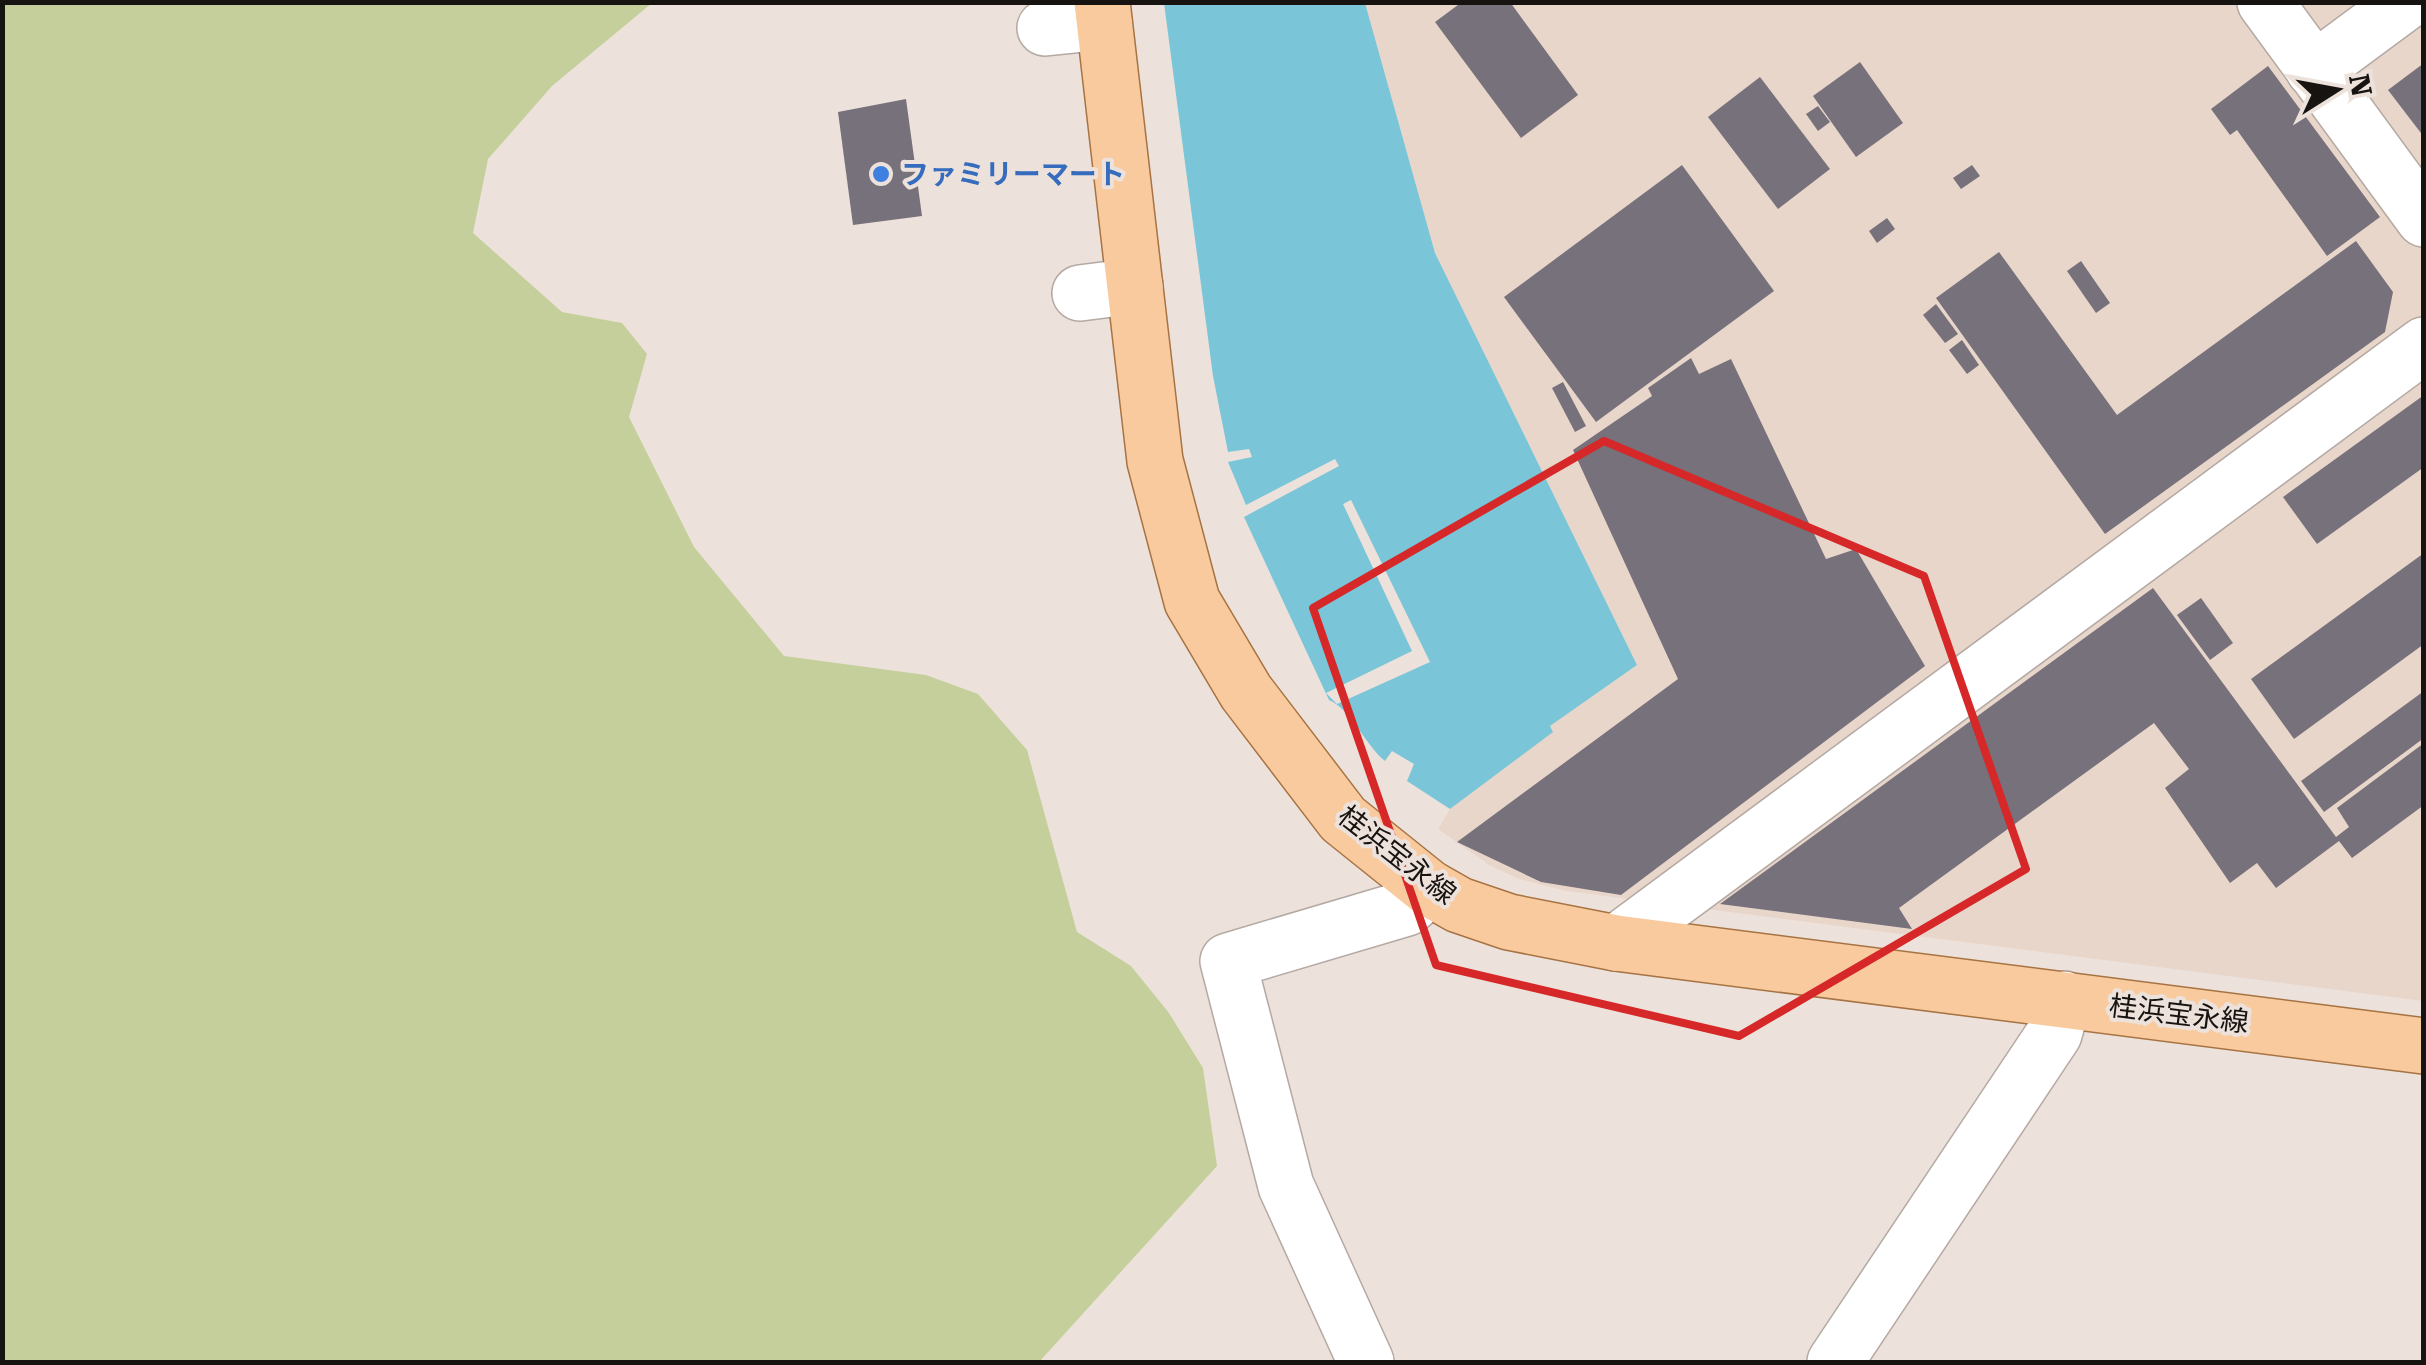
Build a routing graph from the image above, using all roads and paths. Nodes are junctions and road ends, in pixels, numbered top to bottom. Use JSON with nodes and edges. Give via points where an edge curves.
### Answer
{"nodes":[{"id":1,"x":2264,"y":2,"type":"edge"},
{"id":2,"x":2406,"y":2,"type":"edge"},
{"id":3,"x":1103,"y":12,"type":"edge"},
{"id":4,"x":1045,"y":28,"type":"dead end"},
{"id":5,"x":2314,"y":70,"type":"junction"},
{"id":6,"x":2424,"y":219,"type":"edge"},
{"id":7,"x":1135,"y":286,"type":"junction"},
{"id":8,"x":1080,"y":293,"type":"dead end"},
{"id":9,"x":2424,"y":345,"type":"edge"},
{"id":10,"x":1430,"y":888,"type":"junction"},
{"id":11,"x":1616,"y":943,"type":"junction"},
{"id":12,"x":2064,"y":999,"type":"junction"},
{"id":13,"x":2424,"y":1046,"type":"edge"},
{"id":14,"x":1366,"y":1362,"type":"edge"},
{"id":15,"x":1836,"y":1362,"type":"edge"}],
"edges":[{"from":1,"to":5,"type":"street"},
{"from":2,"to":5,"type":"street"},
{"from":3,"to":4,"type":"street"},
{"from":3,"to":7,"type":"main road","name":"桂浜宝永線"},
{"from":5,"to":6,"type":"street"},
{"from":7,"to":8,"type":"street"},
{"from":7,"to":10,"type":"main road","name":"桂浜宝永線","via":[[1155,461],[1192,601],[1246,692],[1343,819]]},
{"from":9,"to":11,"type":"street"},
{"from":10,"to":11,"type":"main road","name":"桂浜宝永線","via":[[1509,922]]},
{"from":10,"to":14,"type":"street","via":[[1407,908],[1228,961],[1286,1186]]},
{"from":11,"to":12,"type":"main road","name":"桂浜宝永線"},
{"from":12,"to":13,"type":"main road","name":"桂浜宝永線"},
{"from":12,"to":15,"type":"street","via":[[2054,1034]]}]}
